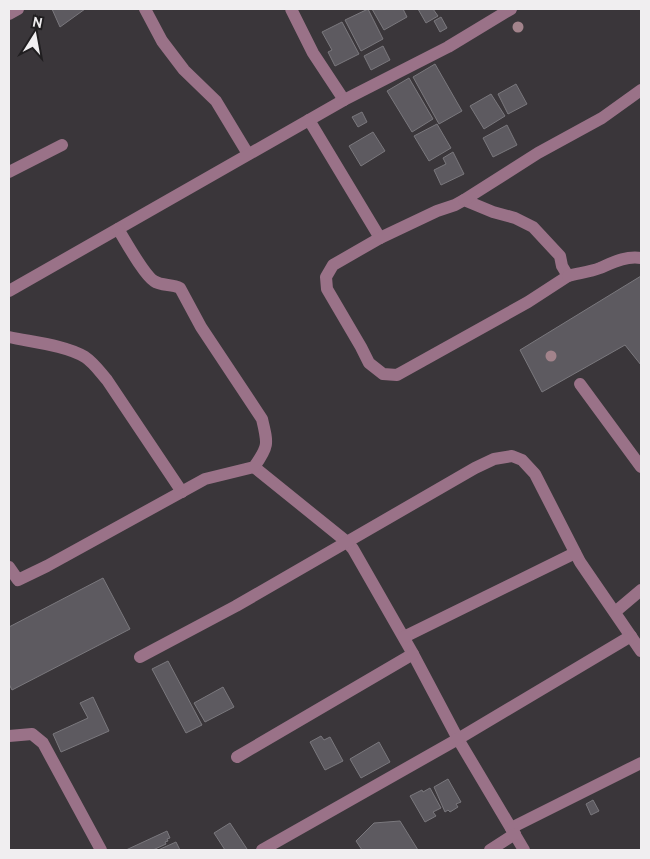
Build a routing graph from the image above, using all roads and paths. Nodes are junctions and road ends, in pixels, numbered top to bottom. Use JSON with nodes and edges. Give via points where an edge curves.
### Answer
{"nodes":[{"id":1,"x":18,"y":9,"type":"edge"},
{"id":2,"x":145,"y":9,"type":"edge"},
{"id":3,"x":291,"y":9,"type":"edge"},
{"id":4,"x":511,"y":9,"type":"edge"},
{"id":5,"x":9,"y":14,"type":"edge"},
{"id":6,"x":641,"y":90,"type":"edge"},
{"id":7,"x":344,"y":100,"type":"junction"},
{"id":8,"x":309,"y":120,"type":"junction"},
{"id":9,"x":62,"y":145,"type":"dead end"},
{"id":10,"x":248,"y":154,"type":"junction"},
{"id":11,"x":9,"y":172,"type":"edge"},
{"id":12,"x":464,"y":200,"type":"junction"},
{"id":13,"x":118,"y":229,"type":"junction"},
{"id":14,"x":380,"y":238,"type":"junction"},
{"id":15,"x":641,"y":258,"type":"edge"},
{"id":16,"x":568,"y":276,"type":"junction"},
{"id":17,"x":9,"y":292,"type":"edge"},
{"id":18,"x":9,"y":337,"type":"edge"},
{"id":19,"x":580,"y":384,"type":"dead end"},
{"id":20,"x":254,"y":466,"type":"junction"},
{"id":21,"x":641,"y":467,"type":"edge"},
{"id":22,"x":182,"y":492,"type":"junction"},
{"id":23,"x":347,"y":542,"type":"junction"},
{"id":24,"x":575,"y":553,"type":"junction"},
{"id":25,"x":9,"y":567,"type":"edge"},
{"id":26,"x":13,"y":583,"type":"edge"},
{"id":27,"x":641,"y":590,"type":"edge"},
{"id":28,"x":615,"y":612,"type":"junction"},
{"id":29,"x":630,"y":636,"type":"junction"},
{"id":30,"x":404,"y":638,"type":"junction"},
{"id":31,"x":641,"y":651,"type":"edge"},
{"id":32,"x":413,"y":654,"type":"junction"},
{"id":33,"x":140,"y":657,"type":"dead end"},
{"id":34,"x":9,"y":736,"type":"edge"},
{"id":35,"x":458,"y":738,"type":"junction"},
{"id":36,"x":237,"y":757,"type":"dead end"},
{"id":37,"x":641,"y":763,"type":"edge"},
{"id":38,"x":513,"y":831,"type":"junction"},
{"id":39,"x":101,"y":850,"type":"edge"},
{"id":40,"x":262,"y":850,"type":"edge"},
{"id":41,"x":490,"y":850,"type":"edge"},
{"id":42,"x":524,"y":850,"type":"edge"}],
"edges":[{"from":1,"to":5,"type":"street"},
{"from":2,"to":10,"type":"street","via":[[162,41],[184,70],[216,101]]},
{"from":3,"to":7,"type":"street","via":[[313,53]]},
{"from":4,"to":7,"type":"street","via":[[448,47]]},
{"from":6,"to":12,"type":"street","via":[[602,118],[538,153]]},
{"from":7,"to":8,"type":"street"},
{"from":8,"to":10,"type":"street"},
{"from":8,"to":14,"type":"street"},
{"from":9,"to":11,"type":"street"},
{"from":10,"to":13,"type":"street"},
{"from":12,"to":14,"type":"street"},
{"from":12,"to":16,"type":"street","via":[[533,227],[560,256]]},
{"from":13,"to":17,"type":"street"},
{"from":13,"to":20,"type":"street","via":[[150,278],[159,284],[180,288],[201,327],[262,419],[266,450]]},
{"from":14,"to":16,"type":"street","via":[[333,266],[326,277],[327,289],[369,363],[383,374],[397,376]]},
{"from":15,"to":16,"type":"street","via":[[630,256],[598,269]]},
{"from":18,"to":22,"type":"street","via":[[71,351],[94,364]]},
{"from":19,"to":21,"type":"street"},
{"from":20,"to":22,"type":"street","via":[[205,479]]},
{"from":20,"to":23,"type":"street"},
{"from":22,"to":26,"type":"street"},
{"from":23,"to":24,"type":"street","via":[[475,468],[494,459],[512,456],[522,460],[535,474]]},
{"from":23,"to":30,"type":"street"},
{"from":23,"to":33,"type":"street"},
{"from":24,"to":28,"type":"street"},
{"from":24,"to":30,"type":"street"},
{"from":25,"to":26,"type":"street"},
{"from":27,"to":28,"type":"street"},
{"from":28,"to":29,"type":"street"},
{"from":29,"to":31,"type":"street"},
{"from":29,"to":35,"type":"street"},
{"from":30,"to":32,"type":"street"},
{"from":32,"to":35,"type":"street"},
{"from":32,"to":36,"type":"street"},
{"from":34,"to":39,"type":"street","via":[[32,734],[43,743]]},
{"from":35,"to":38,"type":"street"},
{"from":35,"to":40,"type":"street"},
{"from":37,"to":38,"type":"street"},
{"from":38,"to":41,"type":"street"},
{"from":38,"to":42,"type":"street"}]}
